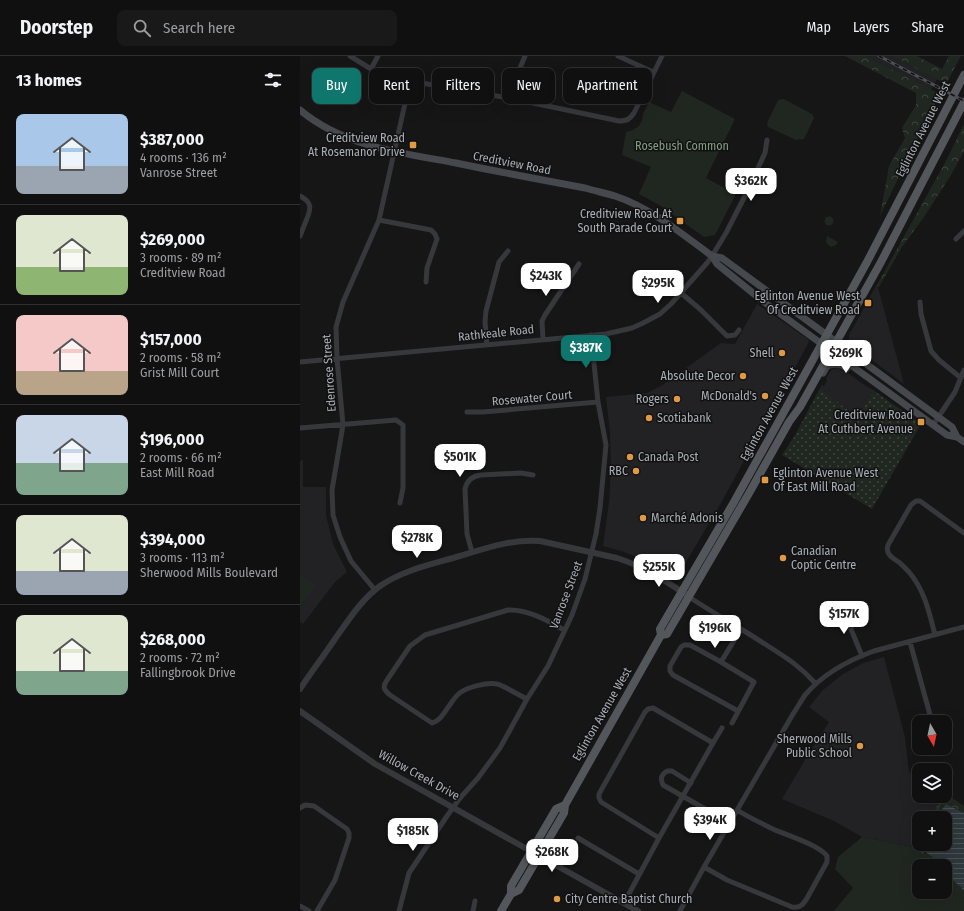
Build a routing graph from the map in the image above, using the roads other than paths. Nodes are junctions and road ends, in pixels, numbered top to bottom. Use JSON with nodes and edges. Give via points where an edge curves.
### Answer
{"nodes":[{"id":1,"x":350,"y":56,"type":"edge"},
{"id":2,"x":378,"y":56,"type":"edge"},
{"id":3,"x":525,"y":56,"type":"edge"},
{"id":4,"x":618,"y":56,"type":"edge"},
{"id":5,"x":662,"y":56,"type":"edge"},
{"id":6,"x":369,"y":68,"type":"edge"},
{"id":7,"x":372,"y":68,"type":"edge"},
{"id":8,"x":520,"y":68,"type":"edge"},
{"id":9,"x":653,"y":72,"type":"junction"},
{"id":10,"x":964,"y":75,"type":"edge"},
{"id":11,"x":424,"y":83,"type":"edge"},
{"id":12,"x":502,"y":97,"type":"edge"},
{"id":13,"x":964,"y":102,"type":"edge"},
{"id":14,"x":405,"y":104,"type":"edge"},
{"id":15,"x":538,"y":104,"type":"edge"},
{"id":16,"x":300,"y":110,"type":"edge"},
{"id":17,"x":767,"y":140,"type":"dead end"},
{"id":18,"x":395,"y":151,"type":"junction"},
{"id":19,"x":300,"y":196,"type":"edge"},
{"id":20,"x":379,"y":220,"type":"junction"},
{"id":21,"x":964,"y":231,"type":"edge"},
{"id":22,"x":300,"y":236,"type":"edge"},
{"id":23,"x":956,"y":239,"type":"dead end"},
{"id":24,"x":508,"y":251,"type":"dead end"},
{"id":25,"x":712,"y":256,"type":"junction"},
{"id":26,"x":579,"y":264,"type":"dead end"},
{"id":27,"x":426,"y":282,"type":"dead end"},
{"id":28,"x":681,"y":293,"type":"junction"},
{"id":29,"x":920,"y":302,"type":"dead end"},
{"id":30,"x":739,"y":330,"type":"dead end"},
{"id":31,"x":827,"y":334,"type":"junction"},
{"id":32,"x":591,"y":335,"type":"junction"},
{"id":33,"x":543,"y":339,"type":"junction"},
{"id":34,"x":836,"y":342,"type":"junction"},
{"id":35,"x":822,"y":344,"type":"junction"},
{"id":36,"x":487,"y":345,"type":"junction"},
{"id":37,"x":831,"y":351,"type":"junction"},
{"id":38,"x":337,"y":358,"type":"junction"},
{"id":39,"x":300,"y":362,"type":"edge"},
{"id":40,"x":964,"y":370,"type":"edge"},
{"id":41,"x":961,"y":378,"type":"junction"},
{"id":42,"x":872,"y":381,"type":"junction"},
{"id":43,"x":811,"y":387,"type":"junction"},
{"id":44,"x":598,"y":402,"type":"junction"},
{"id":45,"x":467,"y":412,"type":"dead end"},
{"id":46,"x":938,"y":418,"type":"junction"},
{"id":47,"x":343,"y":425,"type":"junction"},
{"id":48,"x":934,"y":425,"type":"junction"},
{"id":49,"x":300,"y":428,"type":"edge"},
{"id":50,"x":957,"y":437,"type":"junction"},
{"id":51,"x":964,"y":442,"type":"edge"},
{"id":52,"x":533,"y":475,"type":"dead end"},
{"id":53,"x":400,"y":503,"type":"dead end"},
{"id":54,"x":964,"y":533,"type":"edge"},
{"id":55,"x":472,"y":552,"type":"junction"},
{"id":56,"x":592,"y":552,"type":"junction"},
{"id":57,"x":375,"y":590,"type":"junction"},
{"id":58,"x":686,"y":594,"type":"junction"},
{"id":59,"x":854,"y":612,"type":"dead end"},
{"id":60,"x":964,"y":627,"type":"edge"},
{"id":61,"x":741,"y":629,"type":"junction"},
{"id":62,"x":564,"y":630,"type":"junction"},
{"id":63,"x":935,"y":635,"type":"junction"},
{"id":64,"x":910,"y":642,"type":"junction"},
{"id":65,"x":862,"y":656,"type":"junction"},
{"id":66,"x":721,"y":662,"type":"junction"},
{"id":67,"x":816,"y":684,"type":"junction"},
{"id":68,"x":300,"y":689,"type":"edge"},
{"id":69,"x":527,"y":699,"type":"junction"},
{"id":70,"x":300,"y":711,"type":"edge"},
{"id":71,"x":738,"y":711,"type":"junction"},
{"id":72,"x":930,"y":715,"type":"edge"},
{"id":73,"x":732,"y":724,"type":"dead end"},
{"id":74,"x":722,"y":728,"type":"dead end"},
{"id":75,"x":714,"y":743,"type":"junction"},
{"id":76,"x":691,"y":782,"type":"junction"},
{"id":77,"x":683,"y":796,"type":"junction"},
{"id":78,"x":453,"y":807,"type":"junction"},
{"id":79,"x":300,"y":808,"type":"edge"},
{"id":80,"x":737,"y":810,"type":"junction"},
{"id":81,"x":730,"y":823,"type":"junction"},
{"id":82,"x":578,"y":838,"type":"dead end"},
{"id":83,"x":659,"y":838,"type":"junction"},
{"id":84,"x":535,"y":853,"type":"junction"},
{"id":85,"x":704,"y":867,"type":"junction"},
{"id":86,"x":640,"y":874,"type":"junction"},
{"id":87,"x":475,"y":901,"type":"dead end"},
{"id":88,"x":624,"y":903,"type":"junction"},
{"id":89,"x":300,"y":906,"type":"edge"},
{"id":90,"x":309,"y":911,"type":"edge"},
{"id":91,"x":317,"y":911,"type":"edge"},
{"id":92,"x":398,"y":911,"type":"edge"},
{"id":93,"x":473,"y":911,"type":"edge"},
{"id":94,"x":501,"y":911,"type":"edge"},
{"id":95,"x":638,"y":911,"type":"edge"},
{"id":96,"x":680,"y":911,"type":"edge"}],
"edges":[{"from":1,"to":6,"type":"street"},
{"from":2,"to":7,"type":"street"},
{"from":3,"to":8,"type":"street"},
{"from":4,"to":9,"type":"street"},
{"from":5,"to":9,"type":"street"},
{"from":9,"to":15,"type":"street","via":[[634,113],[625,121]]},
{"from":10,"to":31,"type":"main road","name":"Eglinton Avenue West"},
{"from":11,"to":12,"type":"street"},
{"from":13,"to":34,"type":"main road","name":"Eglinton Avenue West","via":[[881,262]]},
{"from":14,"to":18,"type":"street","name":"Edenrose Street"},
{"from":16,"to":18,"type":"main road","name":"Creditview Road","via":[[330,130],[363,144]]},
{"from":17,"to":25,"type":"street","name":"Rathkeale Road","via":[[765,153]]},
{"from":18,"to":20,"type":"street","name":"Edenrose Street"},
{"from":18,"to":25,"type":"main road","name":"Creditview Road","via":[[614,196],[662,219]]},
{"from":19,"to":22,"type":"street","via":[[306,199],[311,210]]},
{"from":20,"to":27,"type":"street","via":[[431,230],[435,234],[437,239],[427,268]]},
{"from":20,"to":38,"type":"street","name":"Edenrose Street","via":[[343,302],[336,326]]},
{"from":21,"to":23,"type":"street"},
{"from":24,"to":36,"type":"street","via":[[499,262],[486,311]]},
{"from":25,"to":28,"type":"street","name":"Rathkeale Road"},
{"from":25,"to":31,"type":"main road","name":"Creditview Road","via":[[722,258]]},
{"from":25,"to":35,"type":"main road","name":"Creditview Road","via":[[717,264],[750,292]]},
{"from":26,"to":33,"type":"street","via":[[542,321]]},
{"from":28,"to":30,"type":"street","via":[[727,336],[735,335]]},
{"from":28,"to":32,"type":"street","name":"Rathkeale Road","via":[[660,314],[643,323],[632,328]]},
{"from":29,"to":41,"type":"street","via":[[932,351]]},
{"from":31,"to":34,"type":"main road","name":"Creditview Road"},
{"from":31,"to":35,"type":"main road","name":"Eglinton Avenue West"},
{"from":32,"to":33,"type":"street","name":"Rathkeale Road"},
{"from":32,"to":44,"type":"street","name":"Vanrose Street"},
{"from":33,"to":36,"type":"street","name":"Rathkeale Road"},
{"from":34,"to":37,"type":"main road","name":"Eglinton Avenue West"},
{"from":34,"to":46,"type":"main road","name":"Creditview Road"},
{"from":35,"to":37,"type":"main road","name":"Creditview Road"},
{"from":35,"to":58,"type":"main road","name":"Eglinton Avenue West"},
{"from":36,"to":38,"type":"street","name":"Rathkeale Road"},
{"from":37,"to":42,"type":"main road","name":"Creditview Road"},
{"from":37,"to":43,"type":"main road","name":"Eglinton Avenue West"},
{"from":38,"to":39,"type":"street","name":"Rathkeale Road"},
{"from":38,"to":47,"type":"street","name":"Edenrose Street"},
{"from":40,"to":41,"type":"street"},
{"from":41,"to":46,"type":"street"},
{"from":42,"to":43,"type":"main road","via":[[862,379],[844,366],[836,364],[827,366],[816,386]]},
{"from":42,"to":48,"type":"main road","name":"Creditview Road"},
{"from":43,"to":58,"type":"main road","name":"Eglinton Avenue West","via":[[788,422],[736,516]]},
{"from":44,"to":45,"type":"street","name":"Rosewater Court"},
{"from":44,"to":56,"type":"street","name":"Vanrose Street","via":[[606,445],[600,508]]},
{"from":46,"to":48,"type":"street"},
{"from":46,"to":50,"type":"main road","name":"Creditview Road","via":[[952,427]]},
{"from":47,"to":49,"type":"street"},
{"from":47,"to":53,"type":"street","via":[[392,420],[403,425],[403,488]]},
{"from":47,"to":57,"type":"street","name":"Edenrose Street","via":[[332,490],[333,515],[351,561]]},
{"from":48,"to":50,"type":"main road","name":"Creditview Road","via":[[946,434]]},
{"from":50,"to":51,"type":"main road","name":"Creditview Road"},
{"from":52,"to":55,"type":"street","via":[[480,475],[469,480],[465,489],[466,534]]},
{"from":54,"to":63,"type":"street","via":[[920,501],[916,501],[911,505],[887,548],[887,553],[901,564],[923,592]]},
{"from":55,"to":56,"type":"street","via":[[528,540],[546,541]]},
{"from":55,"to":57,"type":"street","via":[[400,575]]},
{"from":56,"to":58,"type":"street","via":[[635,564]]},
{"from":56,"to":62,"type":"street","name":"Vanrose Street","via":[[585,579]]},
{"from":57,"to":68,"type":"street","via":[[355,611]]},
{"from":58,"to":61,"type":"street"},
{"from":58,"to":84,"type":"main road","name":"Eglinton Avenue West","via":[[660,629],[661,635],[565,805],[556,809]]},
{"from":59,"to":65,"type":"street","via":[[851,629]]},
{"from":60,"to":63,"type":"street"},
{"from":61,"to":66,"type":"street"},
{"from":61,"to":67,"type":"street","via":[[799,666]]},
{"from":62,"to":69,"type":"street","name":"Vanrose Street","via":[[548,666]]},
{"from":62,"to":69,"type":"street","via":[[526,611],[508,610],[425,635],[410,646],[384,684],[390,695],[432,723],[441,718],[460,693],[488,683],[498,684]]},
{"from":63,"to":64,"type":"street"},
{"from":64,"to":65,"type":"street"},
{"from":64,"to":72,"type":"street"},
{"from":65,"to":67,"type":"street"},
{"from":66,"to":71,"type":"street","via":[[754,682]]},
{"from":66,"to":71,"type":"street","via":[[690,645],[684,645],[670,666],[670,671]]},
{"from":67,"to":80,"type":"street","via":[[793,714]]},
{"from":69,"to":78,"type":"street","name":"Vanrose Street","via":[[500,748]]},
{"from":70,"to":78,"type":"street","name":"Willow Creek Drive","via":[[375,764]]},
{"from":71,"to":73,"type":"street"},
{"from":74,"to":75,"type":"street"},
{"from":75,"to":76,"type":"street"},
{"from":75,"to":83,"type":"street","via":[[653,708],[645,712],[599,798],[601,802]]},
{"from":76,"to":77,"type":"street"},
{"from":76,"to":77,"type":"street","via":[[672,771],[662,774],[663,785]]},
{"from":77,"to":81,"type":"street"},
{"from":77,"to":83,"type":"street"},
{"from":78,"to":84,"type":"street","name":"Willow Creek Drive"},
{"from":78,"to":92,"type":"street","name":"Vanrose Street","via":[[409,873]]},
{"from":79,"to":91,"type":"street","via":[[314,806],[349,833],[335,880]]},
{"from":80,"to":81,"type":"street"},
{"from":80,"to":85,"type":"street","via":[[773,829],[817,847],[828,856],[806,900],[802,906],[792,907],[727,880]]},
{"from":81,"to":85,"type":"street"},
{"from":82,"to":86,"type":"street"},
{"from":83,"to":86,"type":"street"},
{"from":84,"to":88,"type":"street","name":"Willow Creek Drive"},
{"from":84,"to":94,"type":"main road","name":"Eglinton Avenue West","via":[[511,886],[510,894]]},
{"from":85,"to":96,"type":"street"},
{"from":86,"to":88,"type":"street"},
{"from":87,"to":93,"type":"street"},
{"from":88,"to":95,"type":"street","name":"Willow Creek Drive"},
{"from":89,"to":90,"type":"street"}]}
